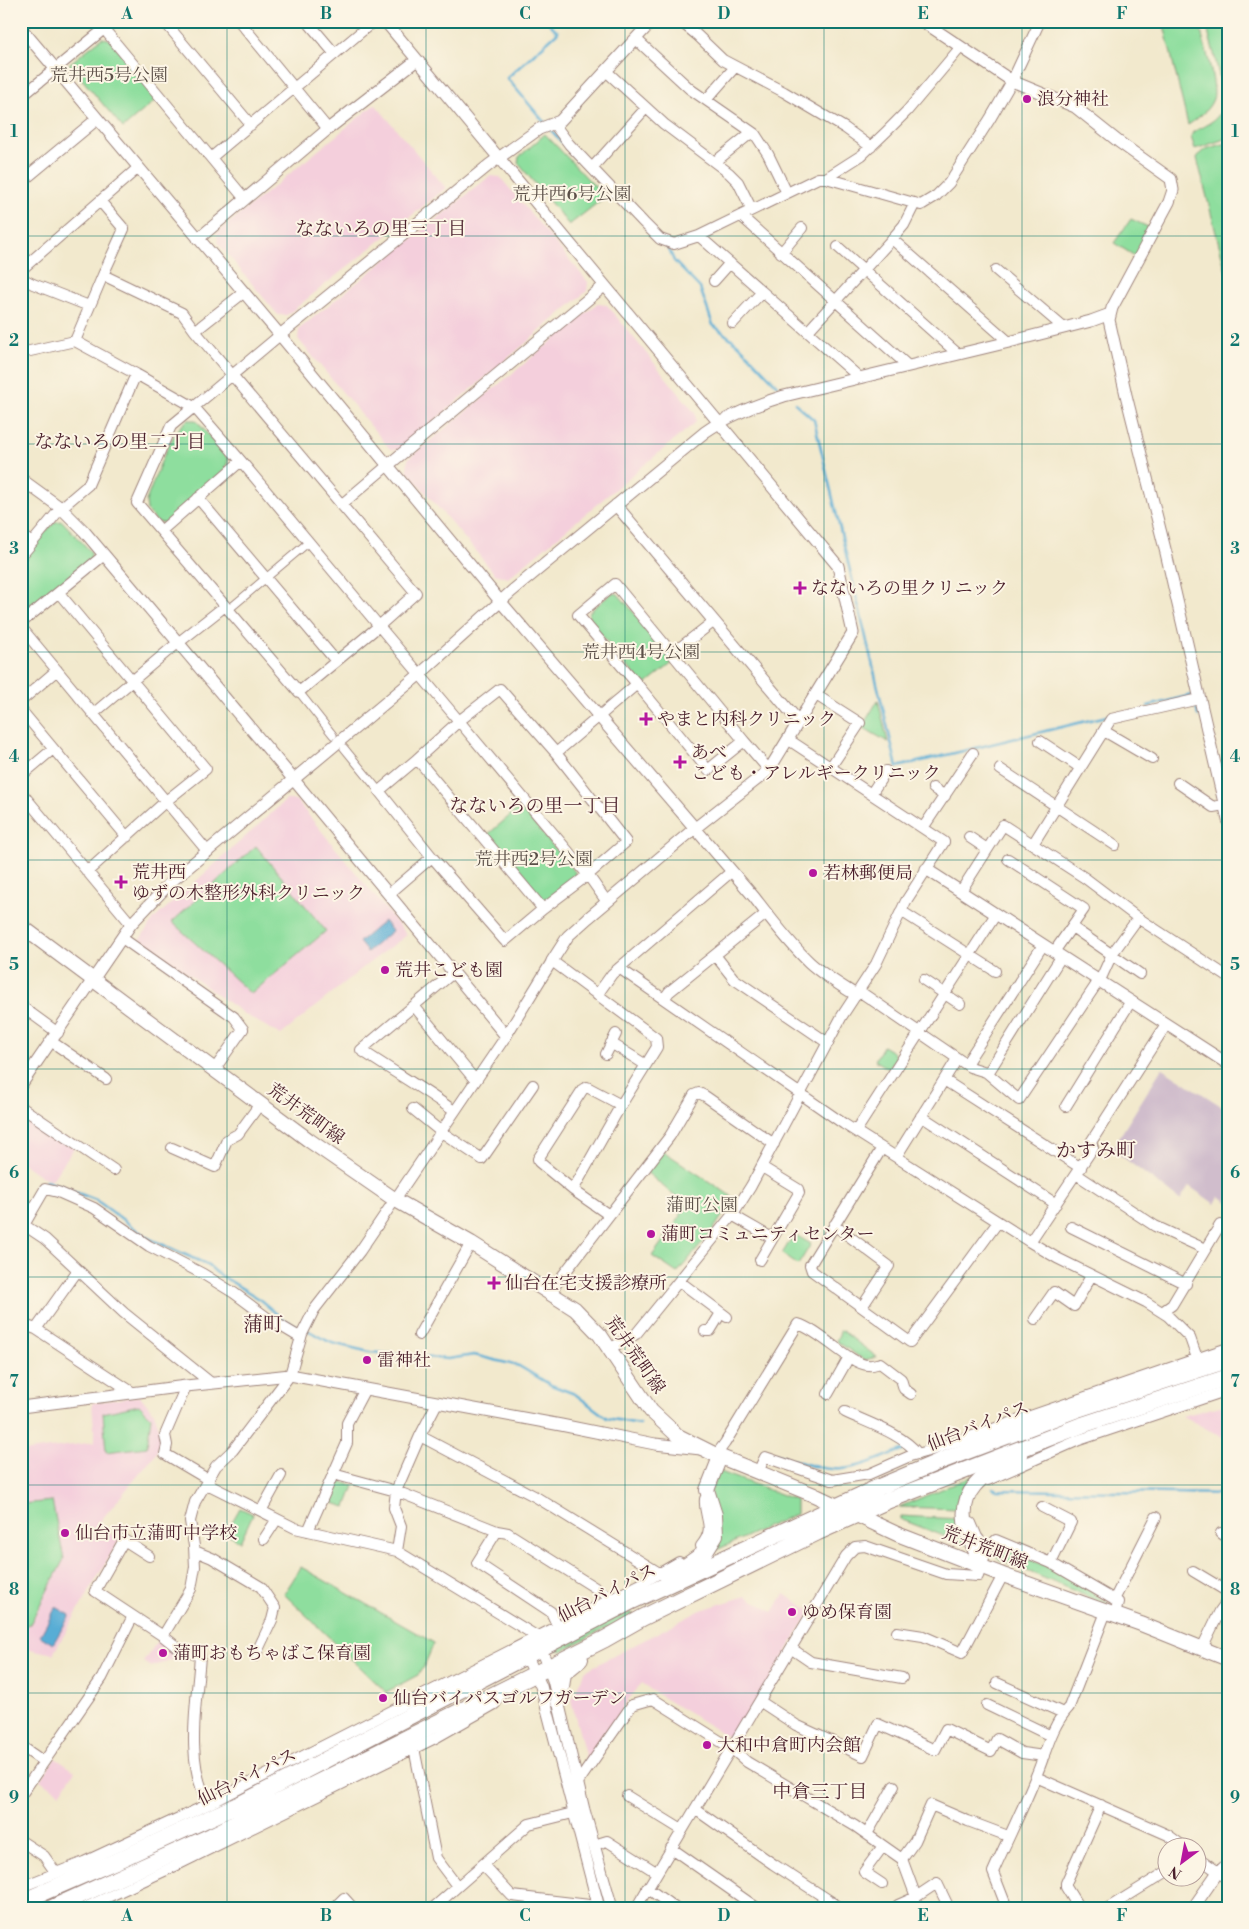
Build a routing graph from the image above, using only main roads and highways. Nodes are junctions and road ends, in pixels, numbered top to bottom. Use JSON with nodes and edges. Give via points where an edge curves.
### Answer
{"nodes":[{"id":1,"x":21,"y":926,"type":"edge"},
{"id":2,"x":1228,"y":1360,"type":"edge"},
{"id":3,"x":1228,"y":1378,"type":"edge"},
{"id":4,"x":1052,"y":1437,"type":"junction"},
{"id":5,"x":714,"y":1454,"type":"junction"},
{"id":6,"x":838,"y":1507,"type":"junction"},
{"id":7,"x":856,"y":1515,"type":"junction"},
{"id":8,"x":982,"y":1567,"type":"junction"},
{"id":9,"x":632,"y":1602,"type":"junction"},
{"id":10,"x":605,"y":1639,"type":"junction"},
{"id":11,"x":1228,"y":1659,"type":"edge"},
{"id":12,"x":559,"y":1701,"type":"road end"},
{"id":13,"x":21,"y":1902,"type":"edge"},
{"id":14,"x":52,"y":1908,"type":"edge"}],
"edges":[{"from":1,"to":5,"type":"main road","name":"荒井荒町線","via":[[394,1199],[472,1243],[581,1314],[658,1418],[678,1436]]},
{"from":2,"to":6,"type":"highway","name":"仙台バイパス","via":[[935,1456]]},
{"from":3,"to":4,"type":"highway","name":"仙台バイパス"},
{"from":4,"to":7,"type":"highway","name":"仙台バイパス"},
{"from":4,"to":8,"type":"main road","via":[[973,1485],[964,1514]]},
{"from":5,"to":6,"type":"main road","name":"荒井荒町線"},
{"from":5,"to":9,"type":"main road","via":[[708,1490],[717,1524],[712,1543],[695,1560]]},
{"from":6,"to":7,"type":"main road","name":"荒井荒町線"},
{"from":6,"to":9,"type":"highway","name":"仙台バイパス"},
{"from":7,"to":8,"type":"main road","name":"荒井荒町線"},
{"from":7,"to":10,"type":"highway","name":"仙台バイパス","via":[[796,1544],[782,1561],[712,1594],[703,1589]]},
{"from":8,"to":11,"type":"main road","name":"荒井荒町線","via":[[1111,1609]]},
{"from":9,"to":13,"type":"highway","name":"仙台バイパス","via":[[535,1648],[242,1803]]},
{"from":10,"to":12,"type":"highway","via":[[563,1673]]},
{"from":10,"to":14,"type":"highway","name":"仙台バイパス","via":[[211,1836]]}]}
